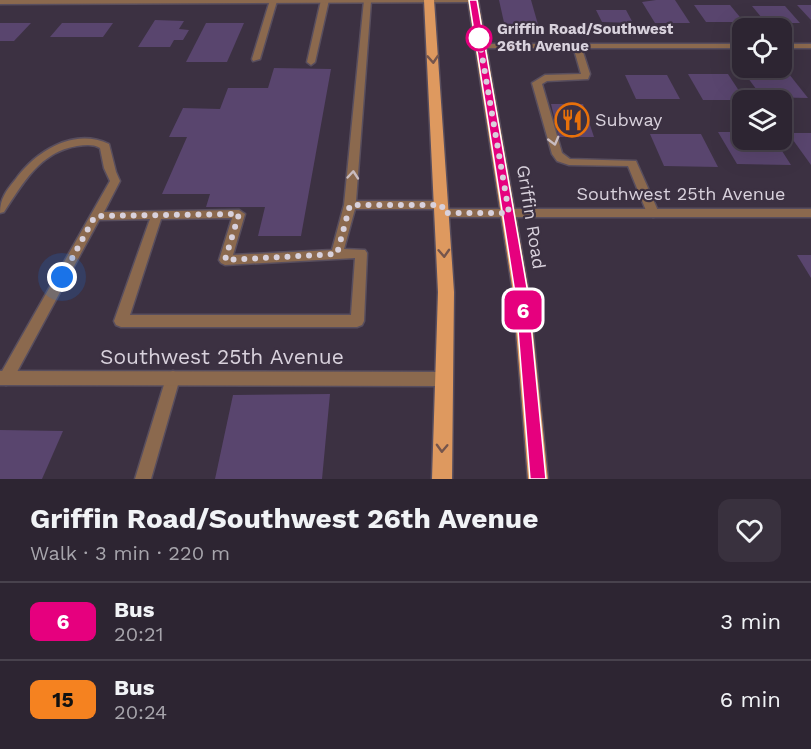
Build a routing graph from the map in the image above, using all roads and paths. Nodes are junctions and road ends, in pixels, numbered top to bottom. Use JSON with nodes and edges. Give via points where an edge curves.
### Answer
{"nodes":[{"id":1,"x":325,"y":0,"type":"edge"},
{"id":2,"x":429,"y":0,"type":"edge"},
{"id":3,"x":473,"y":0,"type":"edge"},
{"id":4,"x":273,"y":1,"type":"edge"},
{"id":5,"x":367,"y":1,"type":"edge"},
{"id":6,"x":0,"y":2,"type":"edge"},
{"id":7,"x":481,"y":46,"type":"junction"},
{"id":8,"x":577,"y":46,"type":"junction"},
{"id":9,"x":732,"y":46,"type":"edge"},
{"id":10,"x":792,"y":46,"type":"edge"},
{"id":11,"x":811,"y":46,"type":"edge"},
{"id":12,"x":256,"y":59,"type":"dead end"},
{"id":13,"x":311,"y":62,"type":"dead end"},
{"id":14,"x":350,"y":205,"type":"junction"},
{"id":15,"x":0,"y":209,"type":"edge"},
{"id":16,"x":442,"y":209,"type":"junction"},
{"id":17,"x":509,"y":213,"type":"junction"},
{"id":18,"x":653,"y":213,"type":"junction"},
{"id":19,"x":811,"y":213,"type":"edge"},
{"id":20,"x":157,"y":215,"type":"junction"},
{"id":21,"x":95,"y":216,"type":"junction"},
{"id":22,"x":337,"y":254,"type":"junction"},
{"id":23,"x":3,"y":378,"type":"edge"},
{"id":24,"x":173,"y":378,"type":"junction"},
{"id":25,"x":444,"y":379,"type":"junction"},
{"id":26,"x":143,"y":479,"type":"edge"},
{"id":27,"x":442,"y":479,"type":"edge"},
{"id":28,"x":538,"y":479,"type":"edge"}],
"edges":[{"from":1,"to":4,"type":"street"},
{"from":1,"to":5,"type":"street"},
{"from":1,"to":13,"type":"street"},
{"from":2,"to":3,"type":"street"},
{"from":2,"to":5,"type":"street"},
{"from":2,"to":16,"type":"main road","one_way":true},
{"from":3,"to":7,"type":"main road","name":"Griffin Road"},
{"from":4,"to":6,"type":"street"},
{"from":4,"to":12,"type":"street"},
{"from":14,"to":5,"type":"street","one_way":true},
{"from":7,"to":8,"type":"street"},
{"from":7,"to":17,"type":"main road","name":"Griffin Road"},
{"from":8,"to":9,"type":"street"},
{"from":8,"to":18,"type":"street","one_way":true,"via":[[585,77],[545,78],[537,83],[557,154],[569,162],[632,163]]},
{"from":10,"to":11,"type":"street"},
{"from":14,"to":16,"type":"street","name":"Southwest 25th Avenue"},
{"from":14,"to":22,"type":"street"},
{"from":15,"to":21,"type":"street","via":[[34,162],[51,149],[99,142],[105,146],[108,170],[115,181]]},
{"from":16,"to":17,"type":"street","name":"Southwest 25th Avenue"},
{"from":16,"to":25,"type":"main road","one_way":true,"via":[[446,292]]},
{"from":17,"to":18,"type":"street","name":"Southwest 25th Avenue"},
{"from":17,"to":28,"type":"main road","name":"Griffin Road","via":[[522,303]]},
{"from":18,"to":19,"type":"street","name":"Southwest 25th Avenue"},
{"from":20,"to":21,"type":"street"},
{"from":20,"to":22,"type":"street","via":[[239,214],[225,260]]},
{"from":20,"to":22,"type":"street","via":[[121,321],[357,321],[361,253]]},
{"from":21,"to":23,"type":"street"},
{"from":23,"to":24,"type":"street","name":"Southwest 25th Avenue"},
{"from":24,"to":25,"type":"street","name":"Southwest 25th Avenue"},
{"from":24,"to":26,"type":"street"},
{"from":25,"to":27,"type":"main road","one_way":true}]}
